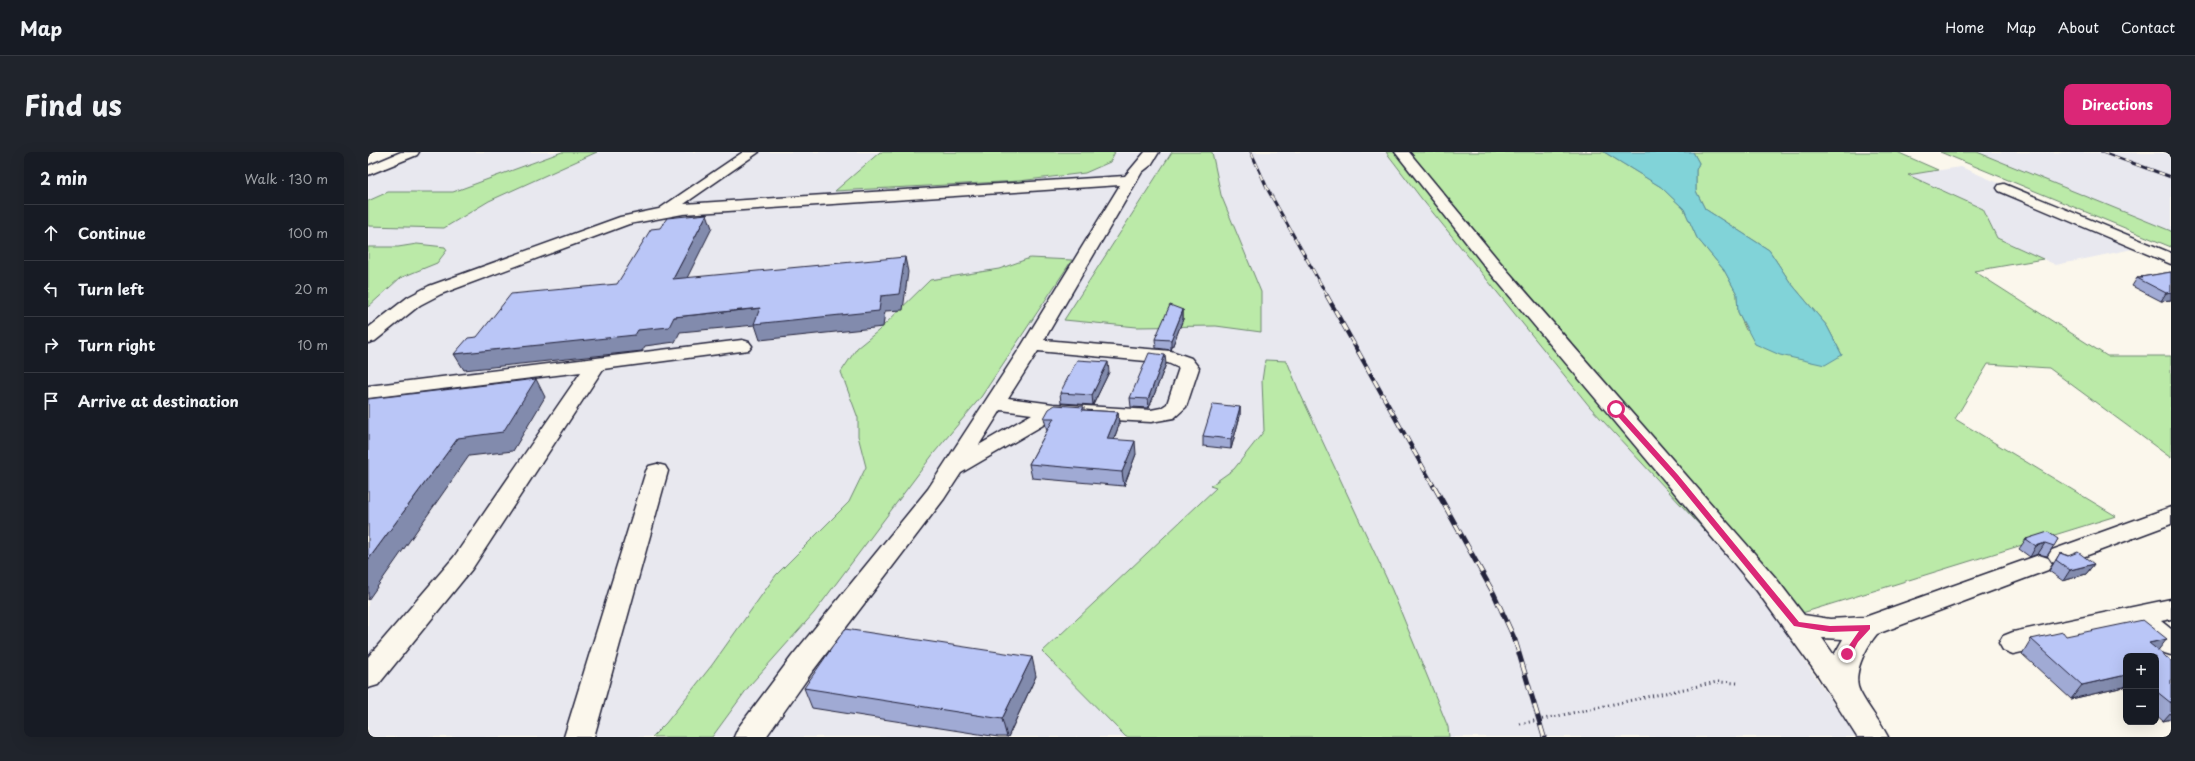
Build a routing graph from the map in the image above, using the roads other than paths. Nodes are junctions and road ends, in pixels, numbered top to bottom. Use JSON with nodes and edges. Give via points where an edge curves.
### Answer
{"nodes":[{"id":1,"x":382,"y":152,"type":"edge"},
{"id":2,"x":412,"y":152,"type":"edge"},
{"id":3,"x":752,"y":152,"type":"edge"},
{"id":4,"x":1152,"y":152,"type":"edge"},
{"id":5,"x":1402,"y":152,"type":"edge"},
{"id":6,"x":368,"y":158,"type":"edge"},
{"id":7,"x":1135,"y":163,"type":"edge"},
{"id":8,"x":368,"y":171,"type":"edge"},
{"id":9,"x":2004,"y":188,"type":"dead end"},
{"id":10,"x":664,"y":211,"type":"junction"},
{"id":11,"x":2171,"y":259,"type":"edge"},
{"id":12,"x":368,"y":337,"type":"edge"},
{"id":13,"x":1032,"y":345,"type":"junction"},
{"id":14,"x":742,"y":346,"type":"dead end"},
{"id":15,"x":596,"y":364,"type":"junction"},
{"id":16,"x":368,"y":392,"type":"edge"},
{"id":17,"x":996,"y":403,"type":"junction"},
{"id":18,"x":1054,"y":410,"type":"junction"},
{"id":19,"x":951,"y":470,"type":"junction"},
{"id":20,"x":657,"y":471,"type":"dead end"},
{"id":21,"x":2171,"y":515,"type":"edge"},
{"id":22,"x":2171,"y":609,"type":"edge"},
{"id":23,"x":2137,"y":616,"type":"junction"},
{"id":24,"x":1797,"y":624,"type":"junction"},
{"id":25,"x":1867,"y":627,"type":"junction"},
{"id":26,"x":2013,"y":643,"type":"dead end"},
{"id":27,"x":2171,"y":644,"type":"edge"},
{"id":28,"x":368,"y":677,"type":"edge"},
{"id":29,"x":1844,"y":691,"type":"junction"},
{"id":30,"x":579,"y":737,"type":"edge"},
{"id":31,"x":749,"y":737,"type":"edge"},
{"id":32,"x":1873,"y":737,"type":"edge"}],
"edges":[{"from":1,"to":6,"type":"street"},
{"from":2,"to":8,"type":"street"},
{"from":3,"to":10,"type":"street"},
{"from":4,"to":7,"type":"street","via":[[1146,162]]},
{"from":5,"to":24,"type":"street","via":[[1622,417],[1676,476]]},
{"from":7,"to":10,"type":"street"},
{"from":7,"to":13,"type":"street"},
{"from":9,"to":11,"type":"street"},
{"from":10,"to":12,"type":"street","via":[[625,220],[435,290],[414,301]]},
{"from":13,"to":17,"type":"street"},
{"from":13,"to":18,"type":"street","via":[[1171,358],[1184,362],[1189,368],[1176,407],[1167,414],[1151,416]]},
{"from":14,"to":15,"type":"street"},
{"from":15,"to":16,"type":"street"},
{"from":15,"to":28,"type":"street","via":[[463,563]]},
{"from":17,"to":18,"type":"street"},
{"from":17,"to":19,"type":"street"},
{"from":18,"to":19,"type":"street"},
{"from":19,"to":31,"type":"street","via":[[931,500],[802,664]]},
{"from":20,"to":30,"type":"street"},
{"from":21,"to":25,"type":"street"},
{"from":22,"to":23,"type":"street"},
{"from":23,"to":26,"type":"street"},
{"from":23,"to":27,"type":"street"},
{"from":24,"to":25,"type":"street","via":[[1830,629]]},
{"from":24,"to":29,"type":"street"},
{"from":25,"to":29,"type":"street","via":[[1847,654],[1843,672]]},
{"from":29,"to":32,"type":"street"}]}
